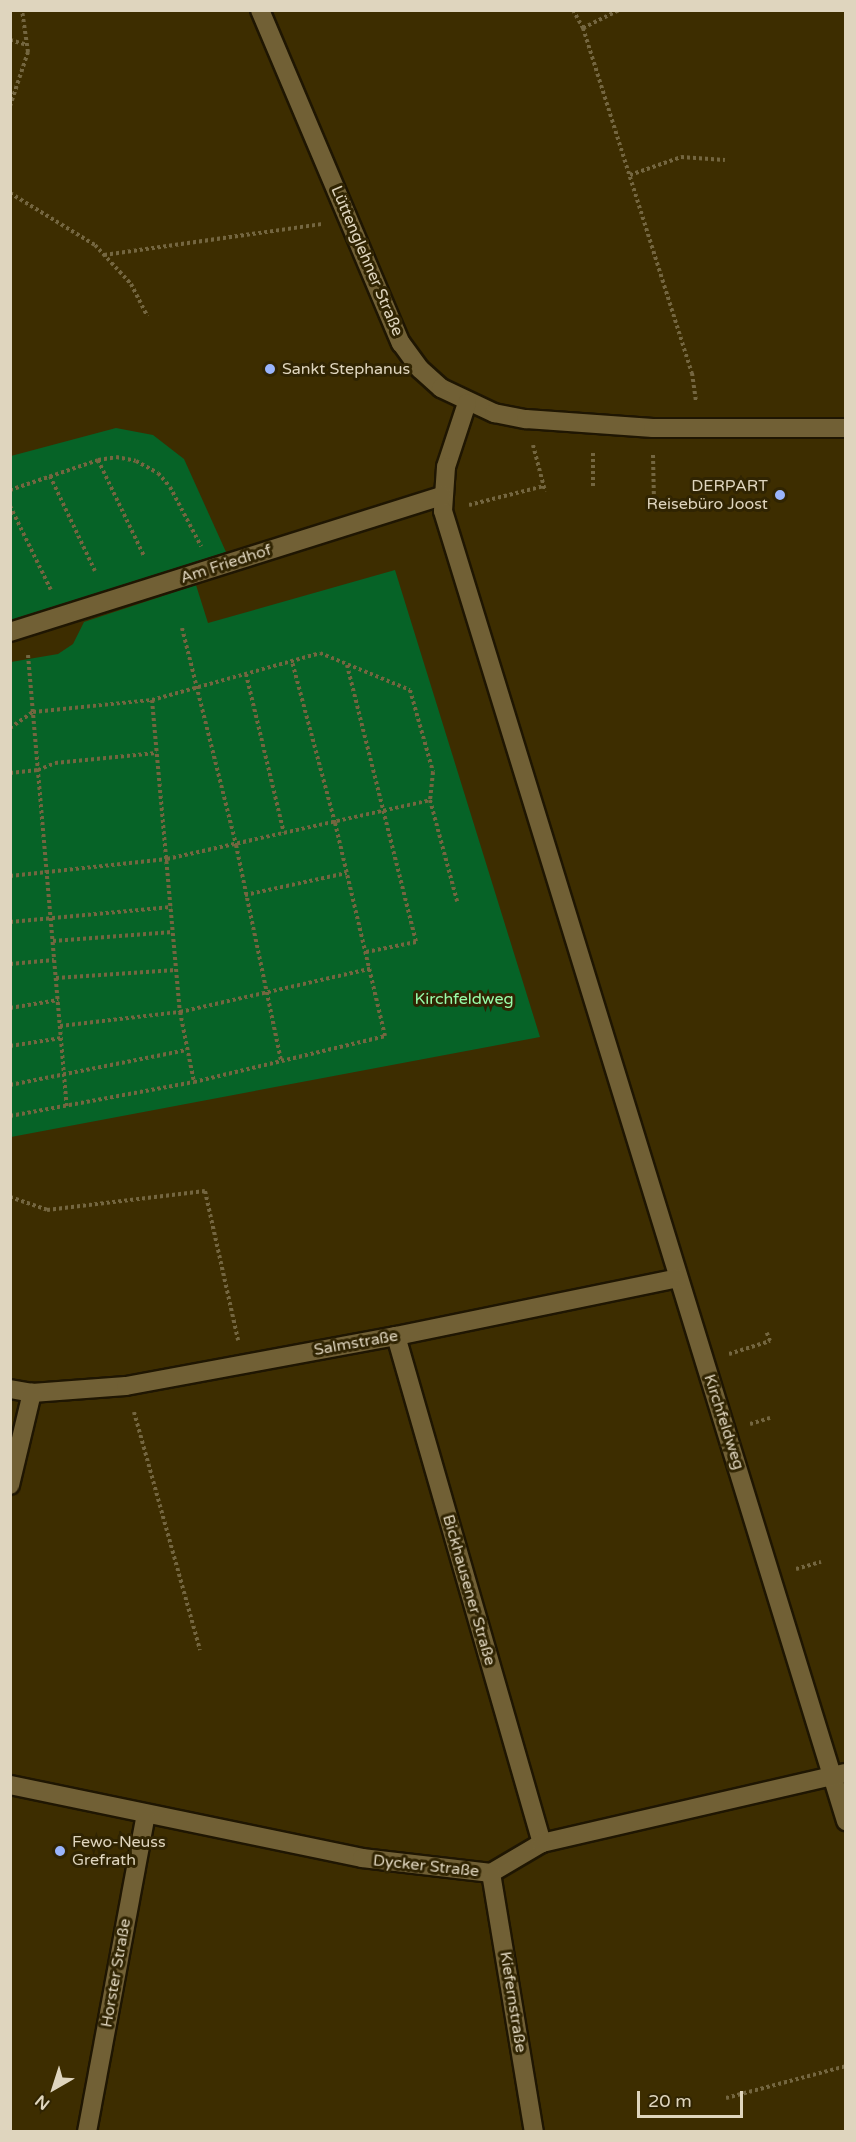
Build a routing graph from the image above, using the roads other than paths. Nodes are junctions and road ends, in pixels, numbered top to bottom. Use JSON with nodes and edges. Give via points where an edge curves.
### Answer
{"nodes":[{"id":1,"x":260,"y":10,"type":"edge"},
{"id":2,"x":467,"y":403,"type":"junction"},
{"id":3,"x":846,"y":428,"type":"edge"},
{"id":4,"x":442,"y":503,"type":"junction"},
{"id":5,"x":18,"y":630,"type":"edge"},
{"id":6,"x":678,"y":1278,"type":"junction"},
{"id":7,"x":396,"y":1336,"type":"junction"},
{"id":8,"x":10,"y":1389,"type":"edge"},
{"id":9,"x":32,"y":1393,"type":"junction"},
{"id":10,"x":10,"y":1485,"type":"edge"},
{"id":11,"x":839,"y":1774,"type":"edge"},
{"id":12,"x":10,"y":1785,"type":"edge"},
{"id":13,"x":146,"y":1815,"type":"junction"},
{"id":14,"x":846,"y":1821,"type":"edge"},
{"id":15,"x":542,"y":1843,"type":"junction"},
{"id":16,"x":491,"y":1873,"type":"junction"},
{"id":17,"x":87,"y":2132,"type":"edge"},
{"id":18,"x":534,"y":2132,"type":"edge"}],
"edges":[{"from":1,"to":2,"type":"street","name":"Lüttenglehner Straße","via":[[402,343],[420,369],[441,388]]},
{"from":2,"to":3,"type":"street","name":"Lüttenglehner Straße","via":[[526,418],[593,425]]},
{"from":2,"to":4,"type":"street","name":"Kirchfeldweg","via":[[446,467]]},
{"from":4,"to":5,"type":"street","name":"Am Friedhof","via":[[212,568]]},
{"from":4,"to":6,"type":"street","name":"Kirchfeldweg"},
{"from":6,"to":7,"type":"street","name":"Salmstraße"},
{"from":6,"to":11,"type":"street","name":"Kirchfeldweg"},
{"from":7,"to":9,"type":"street","name":"Salmstraße","via":[[126,1386]]},
{"from":7,"to":15,"type":"street","name":"Bickhausener Straße"},
{"from":8,"to":9,"type":"street","name":"Salmstraße"},
{"from":9,"to":10,"type":"street"},
{"from":11,"to":14,"type":"street","name":"Kirchfeldweg"},
{"from":11,"to":15,"type":"street","name":"Dycker Straße"},
{"from":12,"to":13,"type":"street","name":"Dycker Straße"},
{"from":13,"to":16,"type":"street","name":"Dycker Straße","via":[[362,1858]]},
{"from":13,"to":17,"type":"street","name":"Horster Straße"},
{"from":15,"to":16,"type":"street","name":"Dycker Straße"},
{"from":16,"to":18,"type":"street","name":"Kiefernstraße"}]}
